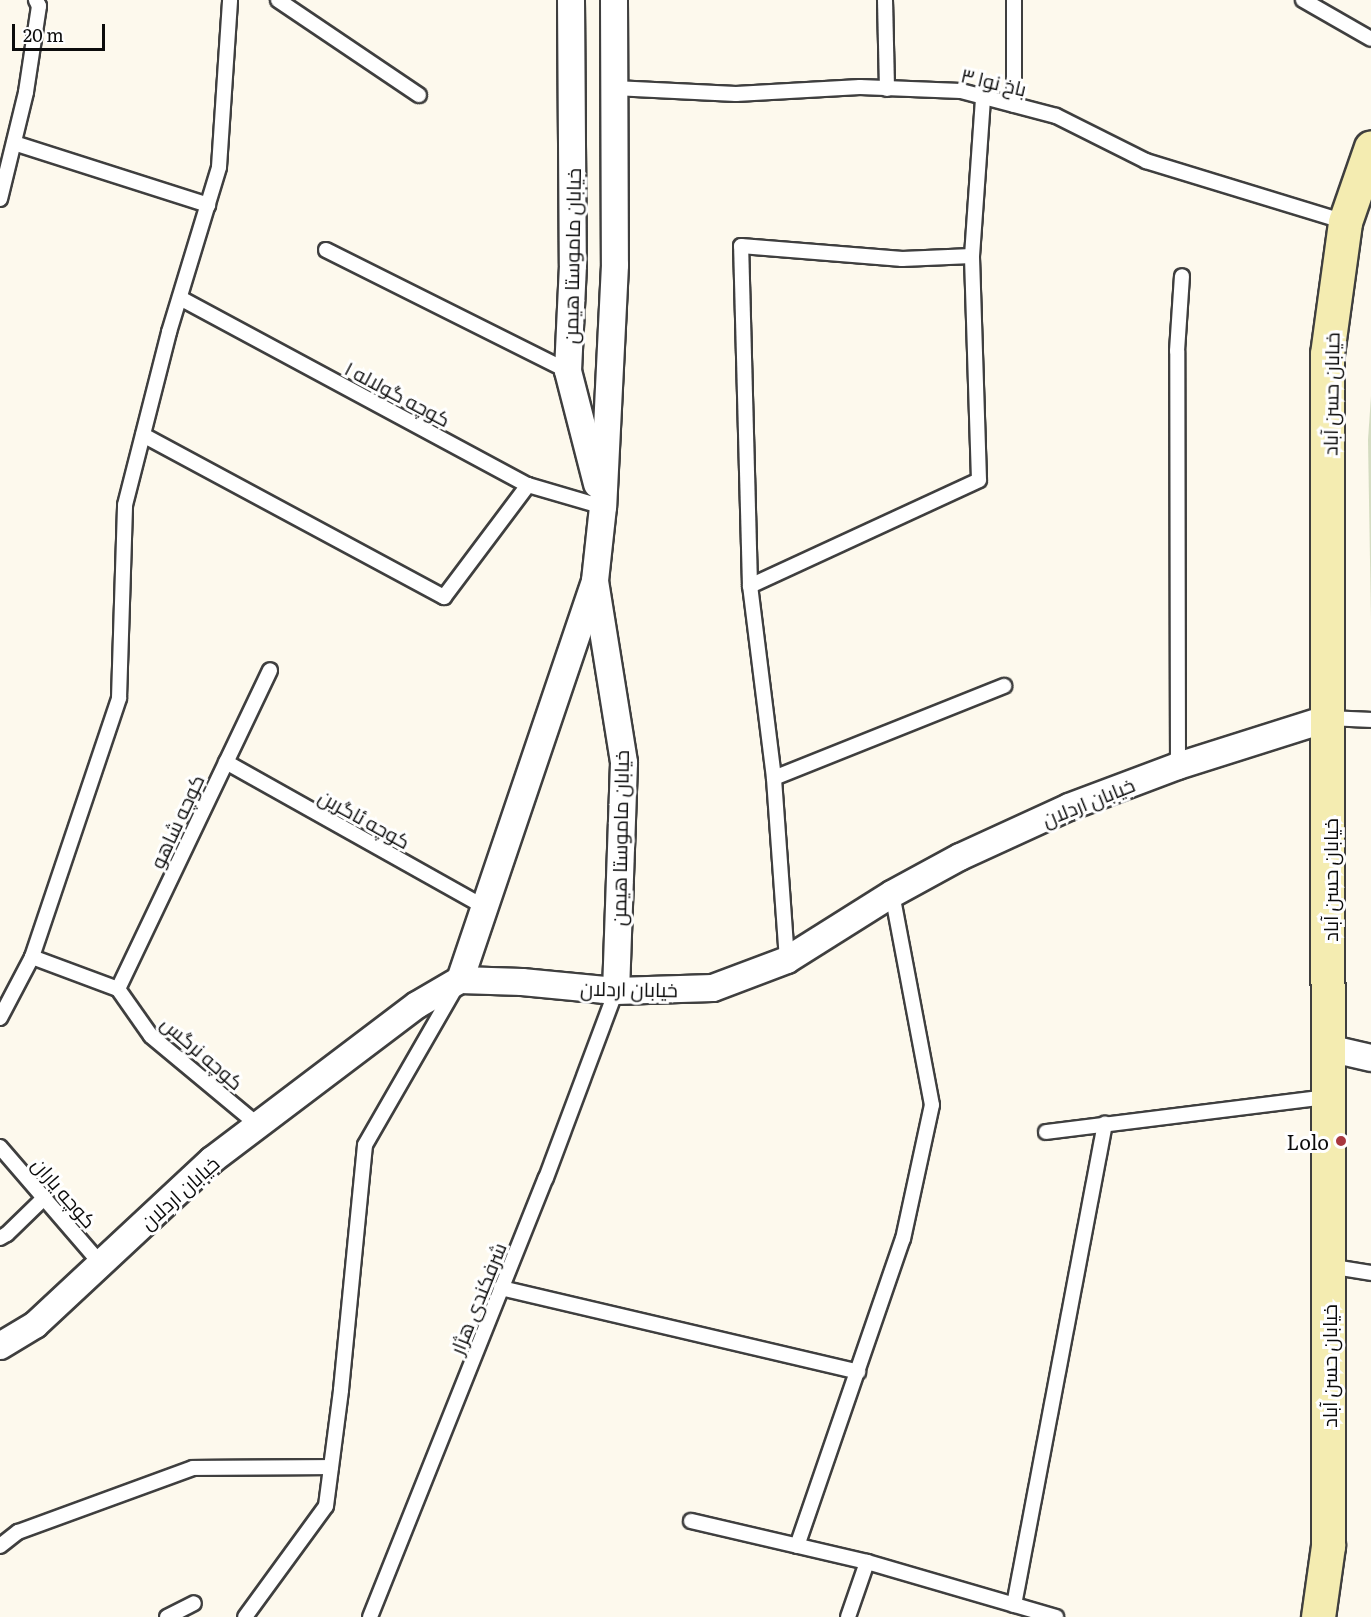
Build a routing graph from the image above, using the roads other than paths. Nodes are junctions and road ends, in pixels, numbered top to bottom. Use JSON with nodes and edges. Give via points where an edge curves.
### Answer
{"nodes":[{"id":1,"x":36,"y":0,"type":"edge"},
{"id":2,"x":230,"y":0,"type":"edge"},
{"id":3,"x":278,"y":0,"type":"edge"},
{"id":4,"x":571,"y":0,"type":"edge"},
{"id":5,"x":614,"y":0,"type":"edge"},
{"id":6,"x":885,"y":0,"type":"edge"},
{"id":7,"x":1014,"y":0,"type":"edge"},
{"id":8,"x":1303,"y":0,"type":"edge"},
{"id":9,"x":298,"y":6,"type":"edge"},
{"id":10,"x":1371,"y":39,"type":"edge"},
{"id":11,"x":614,"y":88,"type":"junction"},
{"id":12,"x":887,"y":89,"type":"junction"},
{"id":13,"x":419,"y":95,"type":"dead end"},
{"id":14,"x":983,"y":97,"type":"junction"},
{"id":15,"x":1014,"y":105,"type":"junction"},
{"id":16,"x":14,"y":143,"type":"junction"},
{"id":17,"x":1371,"y":147,"type":"edge"},
{"id":18,"x":0,"y":199,"type":"edge"},
{"id":19,"x":208,"y":205,"type":"junction"},
{"id":20,"x":1345,"y":222,"type":"junction"},
{"id":21,"x":326,"y":250,"type":"dead end"},
{"id":22,"x":972,"y":256,"type":"junction"},
{"id":23,"x":1182,"y":276,"type":"dead end"},
{"id":24,"x":180,"y":298,"type":"junction"},
{"id":25,"x":568,"y":370,"type":"junction"},
{"id":26,"x":143,"y":435,"type":"junction"},
{"id":27,"x":528,"y":485,"type":"junction"},
{"id":28,"x":603,"y":507,"type":"junction"},
{"id":29,"x":596,"y":581,"type":"junction"},
{"id":30,"x":750,"y":586,"type":"junction"},
{"id":31,"x":270,"y":670,"type":"dead end"},
{"id":32,"x":1004,"y":686,"type":"dead end"},
{"id":33,"x":1329,"y":718,"type":"junction"},
{"id":34,"x":1371,"y":720,"type":"edge"},
{"id":35,"x":226,"y":762,"type":"junction"},
{"id":36,"x":1178,"y":766,"type":"junction"},
{"id":37,"x":774,"y":778,"type":"junction"},
{"id":38,"x":892,"y":894,"type":"junction"},
{"id":39,"x":486,"y":908,"type":"junction"},
{"id":40,"x":32,"y":957,"type":"junction"},
{"id":41,"x":787,"y":960,"type":"junction"},
{"id":42,"x":460,"y":980,"type":"junction"},
{"id":43,"x":118,"y":989,"type":"junction"},
{"id":44,"x":616,"y":991,"type":"junction"},
{"id":45,"x":0,"y":1018,"type":"edge"},
{"id":46,"x":1328,"y":1048,"type":"junction"},
{"id":47,"x":1371,"y":1058,"type":"edge"},
{"id":48,"x":1328,"y":1097,"type":"junction"},
{"id":49,"x":1105,"y":1124,"type":"junction"},
{"id":50,"x":258,"y":1125,"type":"junction"},
{"id":51,"x":1046,"y":1132,"type":"dead end"},
{"id":52,"x":0,"y":1147,"type":"edge"},
{"id":53,"x":44,"y":1198,"type":"junction"},
{"id":54,"x":0,"y":1238,"type":"edge"},
{"id":55,"x":101,"y":1264,"type":"junction"},
{"id":56,"x":1328,"y":1266,"type":"junction"},
{"id":57,"x":1371,"y":1273,"type":"edge"},
{"id":58,"x":501,"y":1288,"type":"junction"},
{"id":59,"x":0,"y":1346,"type":"edge"},
{"id":60,"x":858,"y":1372,"type":"junction"},
{"id":61,"x":331,"y":1467,"type":"junction"},
{"id":62,"x":691,"y":1521,"type":"dead end"},
{"id":63,"x":0,"y":1546,"type":"edge"},
{"id":64,"x":797,"y":1546,"type":"junction"},
{"id":65,"x":867,"y":1562,"type":"junction"},
{"id":66,"x":194,"y":1603,"type":"dead end"},
{"id":67,"x":1014,"y":1605,"type":"junction"},
{"id":68,"x":167,"y":1617,"type":"edge"},
{"id":69,"x":246,"y":1617,"type":"edge"},
{"id":70,"x":370,"y":1617,"type":"edge"},
{"id":71,"x":848,"y":1617,"type":"edge"},
{"id":72,"x":1056,"y":1617,"type":"edge"},
{"id":73,"x":1318,"y":1617,"type":"edge"}],
"edges":[{"from":1,"to":16,"type":"lane","via":[[39,6],[26,92]]},
{"from":2,"to":19,"type":"lane","via":[[219,167]]},
{"from":3,"to":9,"type":"lane"},
{"from":4,"to":25,"type":"street","name":"خیابان ماموستا هیمن","via":[[573,265]]},
{"from":5,"to":11,"type":"street","name":"خیابان ماموستا هیمن"},
{"from":6,"to":12,"type":"lane"},
{"from":7,"to":15,"type":"lane"},
{"from":8,"to":10,"type":"lane"},
{"from":9,"to":13,"type":"lane"},
{"from":11,"to":12,"type":"lane","name":"باخ نوا ۳","via":[[736,94]]},
{"from":11,"to":28,"type":"street","name":"خیابان ماموستا هیمن","via":[[615,265]]},
{"from":12,"to":14,"type":"lane","name":"باخ نوا ۳","via":[[961,91]]},
{"from":14,"to":15,"type":"lane","name":"باخ نوا ۳"},
{"from":14,"to":22,"type":"lane"},
{"from":15,"to":20,"type":"lane","name":"باخ نوا ۳","via":[[1056,116],[1146,161]]},
{"from":16,"to":18,"type":"lane"},
{"from":16,"to":19,"type":"lane"},
{"from":17,"to":20,"type":"main road","name":"خیابان حسن آباد"},
{"from":19,"to":24,"type":"lane"},
{"from":20,"to":33,"type":"main road","name":"خیابان حسن آباد","via":[[1327,354]]},
{"from":21,"to":25,"type":"lane"},
{"from":22,"to":30,"type":"lane","via":[[979,480]]},
{"from":22,"to":30,"type":"lane","via":[[902,259],[741,246]]},
{"from":23,"to":36,"type":"lane","via":[[1177,351]]},
{"from":24,"to":26,"type":"lane"},
{"from":24,"to":27,"type":"lane","name":"کوچه گولاله ۱"},
{"from":25,"to":28,"type":"street","name":"خیابان ماموستا هیمن"},
{"from":26,"to":27,"type":"lane","via":[[444,597]]},
{"from":26,"to":40,"type":"lane","via":[[125,505],[119,698]]},
{"from":27,"to":28,"type":"lane","name":"کوچه گولاله ۱"},
{"from":28,"to":29,"type":"street","name":"خیابان ماموستا هیمن"},
{"from":29,"to":39,"type":"street"},
{"from":29,"to":44,"type":"street","name":"خیابان ماموستا هیمن","via":[[624,764]]},
{"from":30,"to":37,"type":"lane"},
{"from":31,"to":35,"type":"lane","name":"کوچه شاهو"},
{"from":32,"to":37,"type":"lane"},
{"from":33,"to":34,"type":"lane"},
{"from":33,"to":36,"type":"street","name":"خیابان اردلان"},
{"from":33,"to":46,"type":"main road","name":"خیابان حسن آباد"},
{"from":35,"to":39,"type":"lane","name":"کوچه ئاگرین"},
{"from":35,"to":43,"type":"lane","name":"کوچه شاهو"},
{"from":36,"to":38,"type":"street","name":"خیابان اردلان","via":[[1069,807],[960,857]]},
{"from":37,"to":41,"type":"lane"},
{"from":38,"to":41,"type":"street","name":"خیابان اردلان"},
{"from":38,"to":60,"type":"lane","via":[[932,1105],[903,1239]]},
{"from":39,"to":42,"type":"street"},
{"from":40,"to":43,"type":"lane"},
{"from":40,"to":45,"type":"lane"},
{"from":41,"to":44,"type":"street","name":"خیابان اردلان","via":[[713,988]]},
{"from":42,"to":44,"type":"street","name":"خیابان اردلان"},
{"from":42,"to":50,"type":"street","name":"خیابان اردلان","via":[[417,1005]]},
{"from":42,"to":61,"type":"lane","via":[[365,1145]]},
{"from":43,"to":50,"type":"lane","name":"کوچه نرگس","via":[[151,1036]]},
{"from":44,"to":58,"type":"lane","name":"شرفکندی هژار"},
{"from":46,"to":47,"type":"street"},
{"from":46,"to":48,"type":"main road","name":"خیابان حسن آباد"},
{"from":48,"to":49,"type":"lane"},
{"from":48,"to":56,"type":"main road","name":"خیابان حسن آباد"},
{"from":49,"to":51,"type":"lane"},
{"from":49,"to":67,"type":"lane"},
{"from":50,"to":55,"type":"street","name":"خیابان اردلان","via":[[212,1160]]},
{"from":52,"to":53,"type":"lane","name":"کوچه یاران"},
{"from":53,"to":54,"type":"lane"},
{"from":53,"to":55,"type":"lane","name":"کوچه یاران"},
{"from":55,"to":59,"type":"street","name":"خیابان اردلان","via":[[34,1325]]},
{"from":56,"to":57,"type":"lane"},
{"from":56,"to":73,"type":"main road","name":"خیابان حسن آباد","via":[[1328,1546]]},
{"from":58,"to":60,"type":"lane"},
{"from":58,"to":70,"type":"lane","name":"شرفکندی هژار"},
{"from":60,"to":64,"type":"lane"},
{"from":61,"to":63,"type":"lane","via":[[193,1468],[18,1532]]},
{"from":61,"to":69,"type":"lane","via":[[326,1506]]},
{"from":62,"to":64,"type":"lane"},
{"from":64,"to":65,"type":"lane"},
{"from":65,"to":67,"type":"lane"},
{"from":65,"to":71,"type":"lane"},
{"from":66,"to":68,"type":"lane"},
{"from":67,"to":72,"type":"lane"}]}
